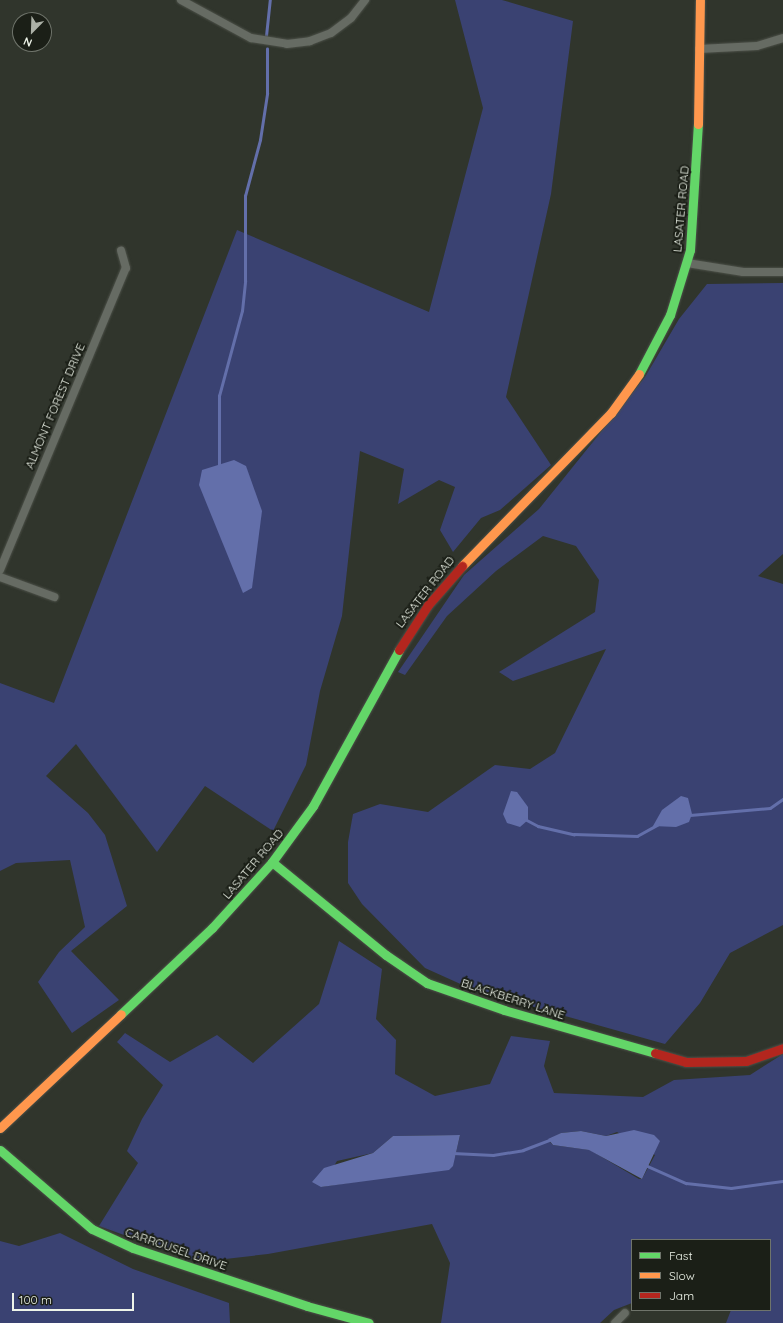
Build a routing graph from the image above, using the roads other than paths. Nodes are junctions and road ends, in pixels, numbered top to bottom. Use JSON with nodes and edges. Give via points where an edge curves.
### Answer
{"nodes":[{"id":1,"x":181,"y":0,"type":"edge"},
{"id":2,"x":365,"y":0,"type":"edge"},
{"id":3,"x":700,"y":0,"type":"edge"},
{"id":4,"x":783,"y":38,"type":"edge"},
{"id":5,"x":699,"y":49,"type":"junction"},
{"id":6,"x":121,"y":251,"type":"dead end"},
{"id":7,"x":687,"y":263,"type":"junction"},
{"id":8,"x":783,"y":272,"type":"edge"},
{"id":9,"x":0,"y":570,"type":"edge"},
{"id":10,"x":0,"y":577,"type":"edge"},
{"id":11,"x":54,"y":597,"type":"dead end"},
{"id":12,"x":272,"y":862,"type":"junction"},
{"id":13,"x":783,"y":1048,"type":"edge"},
{"id":14,"x":0,"y":1128,"type":"edge"},
{"id":15,"x":0,"y":1150,"type":"edge"},
{"id":16,"x":625,"y":1313,"type":"dead end"},
{"id":17,"x":369,"y":1323,"type":"edge"},
{"id":18,"x":615,"y":1323,"type":"edge"}],
"edges":[{"from":1,"to":2,"type":"street","via":[[251,38],[287,44],[310,41],[332,33],[351,18]]},
{"from":3,"to":5,"type":"street","name":"LASATER ROAD"},
{"from":4,"to":5,"type":"street","via":[[757,46]]},
{"from":5,"to":7,"type":"street","name":"LASATER ROAD","via":[[696,198]]},
{"from":6,"to":9,"type":"street","name":"ALMONT FOREST DRIVE","via":[[126,268]]},
{"from":7,"to":8,"type":"street","via":[[743,272]]},
{"from":7,"to":12,"type":"street","name":"LASATER ROAD","via":[[662,333],[626,394],[550,477],[468,558],[428,604],[381,679],[316,801]]},
{"from":10,"to":11,"type":"street"},
{"from":12,"to":13,"type":"street","name":"BLACKBERRY LANE","via":[[386,955],[427,983],[504,1010],[686,1062],[746,1061]]},
{"from":12,"to":14,"type":"street","name":"LASATER ROAD","via":[[212,928]]},
{"from":15,"to":17,"type":"street","name":"CARROUSEL DRIVE","via":[[92,1229],[133,1248],[307,1306]]},
{"from":16,"to":18,"type":"street"}]}
